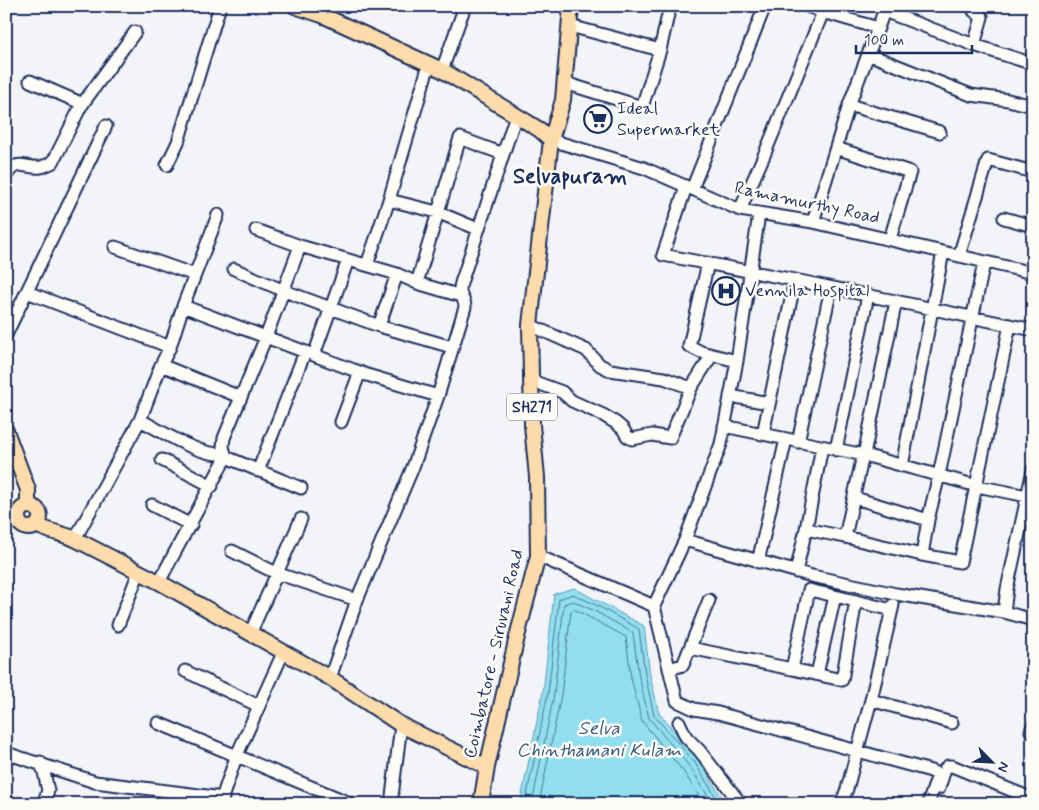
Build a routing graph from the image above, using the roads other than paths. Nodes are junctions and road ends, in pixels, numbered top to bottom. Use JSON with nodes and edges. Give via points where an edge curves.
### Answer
{"nodes":[{"id":1,"x":220,"y":6,"type":"edge"},
{"id":2,"x":295,"y":6,"type":"edge"},
{"id":3,"x":465,"y":6,"type":"edge"},
{"id":4,"x":572,"y":6,"type":"edge"},
{"id":5,"x":670,"y":6,"type":"edge"},
{"id":6,"x":765,"y":6,"type":"edge"},
{"id":7,"x":807,"y":6,"type":"edge"},
{"id":8,"x":974,"y":6,"type":"edge"},
{"id":9,"x":885,"y":8,"type":"edge"},
{"id":10,"x":324,"y":11,"type":"edge"},
{"id":11,"x":829,"y":11,"type":"edge"},
{"id":12,"x":570,"y":26,"type":"junction"},
{"id":13,"x":878,"y":28,"type":"junction"},
{"id":14,"x":135,"y":32,"type":"dead end"},
{"id":15,"x":974,"y":45,"type":"junction"},
{"id":16,"x":660,"y":50,"type":"junction"},
{"id":17,"x":868,"y":54,"type":"junction"},
{"id":18,"x":429,"y":64,"type":"junction"},
{"id":19,"x":1033,"y":64,"type":"edge"},
{"id":20,"x":442,"y":70,"type":"junction"},
{"id":21,"x":30,"y":81,"type":"dead end"},
{"id":22,"x":564,"y":82,"type":"junction"},
{"id":23,"x":83,"y":104,"type":"junction"},
{"id":24,"x":849,"y":105,"type":"junction"},
{"id":25,"x":1033,"y":106,"type":"edge"},
{"id":26,"x":516,"y":116,"type":"junction"},
{"id":27,"x":558,"y":117,"type":"junction"},
{"id":28,"x":106,"y":126,"type":"dead end"},
{"id":29,"x":540,"y":130,"type":"junction"},
{"id":30,"x":940,"y":132,"type":"dead end"},
{"id":31,"x":551,"y":140,"type":"junction"},
{"id":32,"x":836,"y":148,"type":"junction"},
{"id":33,"x":502,"y":154,"type":"junction"},
{"id":34,"x":166,"y":165,"type":"dead end"},
{"id":35,"x":1033,"y":172,"type":"edge"},
{"id":36,"x":6,"y":176,"type":"edge"},
{"id":37,"x":689,"y":188,"type":"junction"},
{"id":38,"x":389,"y":200,"type":"junction"},
{"id":39,"x":740,"y":210,"type":"junction"},
{"id":40,"x":437,"y":212,"type":"junction"},
{"id":41,"x":758,"y":214,"type":"junction"},
{"id":42,"x":218,"y":215,"type":"dead end"},
{"id":43,"x":1004,"y":218,"type":"dead end"},
{"id":44,"x":812,"y":222,"type":"junction"},
{"id":45,"x":1033,"y":226,"type":"edge"},
{"id":46,"x":478,"y":229,"type":"junction"},
{"id":47,"x":256,"y":230,"type":"dead end"},
{"id":48,"x":890,"y":239,"type":"junction"},
{"id":49,"x":300,"y":246,"type":"junction"},
{"id":50,"x":115,"y":247,"type":"dead end"},
{"id":51,"x":943,"y":252,"type":"junction"},
{"id":52,"x":959,"y":256,"type":"junction"},
{"id":53,"x":348,"y":260,"type":"junction"},
{"id":54,"x":708,"y":263,"type":"junction"},
{"id":55,"x":984,"y":263,"type":"junction"},
{"id":56,"x":367,"y":265,"type":"junction"},
{"id":57,"x":234,"y":269,"type":"dead end"},
{"id":58,"x":750,"y":272,"type":"junction"},
{"id":59,"x":1033,"y":273,"type":"edge"},
{"id":60,"x":397,"y":274,"type":"junction"},
{"id":61,"x":195,"y":275,"type":"junction"},
{"id":62,"x":795,"y":280,"type":"junction"},
{"id":63,"x":417,"y":283,"type":"junction"},
{"id":64,"x":831,"y":288,"type":"junction"},
{"id":65,"x":282,"y":290,"type":"junction"},
{"id":66,"x":27,"y":292,"type":"junction"},
{"id":67,"x":868,"y":295,"type":"junction"},
{"id":68,"x":461,"y":296,"type":"junction"},
{"id":69,"x":896,"y":301,"type":"junction"},
{"id":70,"x":183,"y":306,"type":"junction"},
{"id":71,"x":331,"y":308,"type":"junction"},
{"id":72,"x":934,"y":309,"type":"junction"},
{"id":73,"x":972,"y":318,"type":"junction"},
{"id":74,"x":530,"y":325,"type":"junction"},
{"id":75,"x":379,"y":326,"type":"junction"},
{"id":76,"x":1010,"y":326,"type":"junction"},
{"id":77,"x":1033,"y":330,"type":"edge"},
{"id":78,"x":6,"y":335,"type":"edge"},
{"id":79,"x":266,"y":337,"type":"junction"},
{"id":80,"x":170,"y":347,"type":"junction"},
{"id":81,"x":452,"y":347,"type":"junction"},
{"id":82,"x":309,"y":353,"type":"junction"},
{"id":83,"x":712,"y":355,"type":"junction"},
{"id":84,"x":737,"y":361,"type":"junction"},
{"id":85,"x":161,"y":365,"type":"junction"},
{"id":86,"x":360,"y":372,"type":"junction"},
{"id":87,"x":532,"y":381,"type":"junction"},
{"id":88,"x":691,"y":388,"type":"junction"},
{"id":89,"x":438,"y":396,"type":"junction"},
{"id":90,"x":730,"y":396,"type":"junction"},
{"id":91,"x":240,"y":397,"type":"junction"},
{"id":92,"x":769,"y":403,"type":"junction"},
{"id":93,"x":140,"y":420,"type":"junction"},
{"id":94,"x":341,"y":422,"type":"dead end"},
{"id":95,"x":724,"y":426,"type":"junction"},
{"id":96,"x":6,"y":431,"type":"edge"},
{"id":97,"x":763,"y":434,"type":"junction"},
{"id":98,"x":786,"y":439,"type":"junction"},
{"id":99,"x":798,"y":442,"type":"junction"},
{"id":100,"x":822,"y":446,"type":"junction"},
{"id":101,"x":836,"y":450,"type":"junction"},
{"id":102,"x":863,"y":455,"type":"junction"},
{"id":103,"x":225,"y":456,"type":"junction"},
{"id":104,"x":162,"y":460,"type":"dead end"},
{"id":105,"x":902,"y":466,"type":"junction"},
{"id":106,"x":258,"y":470,"type":"junction"},
{"id":107,"x":1033,"y":470,"type":"edge"},
{"id":108,"x":939,"y":475,"type":"junction"},
{"id":109,"x":212,"y":486,"type":"junction"},
{"id":110,"x":977,"y":486,"type":"junction"},
{"id":111,"x":301,"y":488,"type":"dead end"},
{"id":112,"x":1029,"y":497,"type":"edge"},
{"id":113,"x":854,"y":498,"type":"junction"},
{"id":114,"x":152,"y":505,"type":"dead end"},
{"id":115,"x":6,"y":509,"type":"edge"},
{"id":116,"x":18,"y":515,"type":"edge"},
{"id":117,"x":301,"y":519,"type":"dead end"},
{"id":118,"x":38,"y":520,"type":"junction"},
{"id":119,"x":928,"y":520,"type":"junction"},
{"id":120,"x":191,"y":525,"type":"junction"},
{"id":121,"x":806,"y":529,"type":"junction"},
{"id":122,"x":69,"y":536,"type":"junction"},
{"id":123,"x":845,"y":537,"type":"junction"},
{"id":124,"x":685,"y":540,"type":"junction"},
{"id":125,"x":232,"y":551,"type":"dead end"},
{"id":126,"x":538,"y":556,"type":"junction"},
{"id":127,"x":922,"y":556,"type":"junction"},
{"id":128,"x":758,"y":562,"type":"junction"},
{"id":129,"x":139,"y":572,"type":"junction"},
{"id":130,"x":796,"y":572,"type":"junction"},
{"id":131,"x":276,"y":573,"type":"junction"},
{"id":132,"x":812,"y":576,"type":"junction"},
{"id":133,"x":159,"y":582,"type":"junction"},
{"id":134,"x":809,"y":590,"type":"junction"},
{"id":135,"x":896,"y":594,"type":"junction"},
{"id":136,"x":835,"y":596,"type":"junction"},
{"id":137,"x":358,"y":600,"type":"junction"},
{"id":138,"x":709,"y":600,"type":"dead end"},
{"id":139,"x":856,"y":601,"type":"junction"},
{"id":140,"x":654,"y":606,"type":"junction"},
{"id":141,"x":892,"y":610,"type":"junction"},
{"id":142,"x":1004,"y":612,"type":"junction"},
{"id":143,"x":1033,"y":620,"type":"edge"},
{"id":144,"x":118,"y":624,"type":"dead end"},
{"id":145,"x":250,"y":634,"type":"junction"},
{"id":146,"x":690,"y":648,"type":"junction"},
{"id":147,"x":283,"y":653,"type":"junction"},
{"id":148,"x":792,"y":668,"type":"junction"},
{"id":149,"x":669,"y":669,"type":"junction"},
{"id":150,"x":185,"y":671,"type":"dead end"},
{"id":151,"x":817,"y":674,"type":"junction"},
{"id":152,"x":330,"y":678,"type":"junction"},
{"id":153,"x":871,"y":700,"type":"junction"},
{"id":154,"x":259,"y":706,"type":"junction"},
{"id":155,"x":679,"y":722,"type":"dead end"},
{"id":156,"x":952,"y":722,"type":"dead end"},
{"id":157,"x":158,"y":723,"type":"dead end"},
{"id":158,"x":401,"y":725,"type":"junction"},
{"id":159,"x":857,"y":750,"type":"junction"},
{"id":160,"x":6,"y":753,"type":"edge"},
{"id":161,"x":236,"y":757,"type":"junction"},
{"id":162,"x":40,"y":762,"type":"junction"},
{"id":163,"x":487,"y":767,"type":"junction"},
{"id":164,"x":1033,"y":799,"type":"edge"},
{"id":165,"x":222,"y":801,"type":"edge"},
{"id":166,"x":43,"y":804,"type":"edge"},
{"id":167,"x":352,"y":804,"type":"edge"},
{"id":168,"x":391,"y":804,"type":"edge"},
{"id":169,"x":481,"y":804,"type":"edge"},
{"id":170,"x":740,"y":804,"type":"edge"},
{"id":171,"x":840,"y":804,"type":"edge"},
{"id":172,"x":928,"y":804,"type":"edge"},
{"id":173,"x":934,"y":804,"type":"edge"}],
"edges":[{"from":1,"to":34,"type":"street","via":[[178,142]]},
{"from":2,"to":10,"type":"main road"},
{"from":3,"to":20,"type":"street"},
{"from":4,"to":12,"type":"main road","name":"Coimbatore - Siruvani Road","number":"SH271"},
{"from":5,"to":16,"type":"street"},
{"from":6,"to":37,"type":"street"},
{"from":7,"to":11,"type":"street"},
{"from":8,"to":15,"type":"street","via":[[974,11],[982,17]]},
{"from":9,"to":13,"type":"street"},
{"from":9,"to":15,"type":"street"},
{"from":10,"to":18,"type":"main road"},
{"from":11,"to":13,"type":"street"},
{"from":11,"to":39,"type":"street"},
{"from":12,"to":16,"type":"street"},
{"from":12,"to":22,"type":"main road","name":"Coimbatore - Siruvani Road","number":"SH271"},
{"from":13,"to":17,"type":"street"},
{"from":14,"to":23,"type":"street"},
{"from":15,"to":19,"type":"street"},
{"from":16,"to":22,"type":"street","via":[[642,107]]},
{"from":17,"to":24,"type":"street"},
{"from":17,"to":25,"type":"street","via":[[971,95]]},
{"from":18,"to":20,"type":"main road"},
{"from":18,"to":38,"type":"street"},
{"from":20,"to":26,"type":"main road"},
{"from":21,"to":23,"type":"street"},
{"from":22,"to":27,"type":"main road","name":"Coimbatore - Siruvani Road","number":"SH271"},
{"from":23,"to":36,"type":"street","via":[[53,162],[41,167],[19,164]]},
{"from":24,"to":30,"type":"street"},
{"from":24,"to":32,"type":"street"},
{"from":26,"to":29,"type":"main road"},
{"from":26,"to":33,"type":"street"},
{"from":27,"to":29,"type":"main road"},
{"from":27,"to":31,"type":"main road","name":"Coimbatore - Siruvani Road","number":"SH271"},
{"from":28,"to":66,"type":"street"},
{"from":29,"to":31,"type":"main road"},
{"from":31,"to":37,"type":"street","name":"Ramamurthy Road","via":[[644,168]]},
{"from":31,"to":74,"type":"main road","name":"Coimbatore - Siruvani Road","number":"SH271"},
{"from":32,"to":44,"type":"street"},
{"from":32,"to":48,"type":"street","via":[[910,172]]},
{"from":33,"to":40,"type":"street","via":[[460,138]]},
{"from":33,"to":46,"type":"street"},
{"from":35,"to":52,"type":"street","via":[[988,160]]},
{"from":37,"to":39,"type":"street","name":"Ramamurthy Road"},
{"from":37,"to":54,"type":"street","via":[[663,254]]},
{"from":38,"to":40,"type":"street"},
{"from":38,"to":56,"type":"street"},
{"from":39,"to":41,"type":"street","name":"Ramamurthy Road"},
{"from":40,"to":46,"type":"street"},
{"from":40,"to":63,"type":"street"},
{"from":41,"to":44,"type":"street","name":"Ramamurthy Road"},
{"from":41,"to":58,"type":"street"},
{"from":42,"to":61,"type":"street"},
{"from":43,"to":45,"type":"street"},
{"from":44,"to":48,"type":"street","name":"Ramamurthy Road"},
{"from":46,"to":68,"type":"street","via":[[460,289]]},
{"from":47,"to":49,"type":"street"},
{"from":48,"to":51,"type":"street","name":"Ramamurthy Road"},
{"from":49,"to":53,"type":"street"},
{"from":49,"to":65,"type":"street"},
{"from":50,"to":61,"type":"street"},
{"from":51,"to":52,"type":"street","name":"Ramamurthy Road"},
{"from":51,"to":72,"type":"street"},
{"from":52,"to":55,"type":"street","name":"Ramamurthy Road"},
{"from":53,"to":56,"type":"street"},
{"from":53,"to":71,"type":"street"},
{"from":54,"to":58,"type":"street"},
{"from":54,"to":83,"type":"street","via":[[689,346]]},
{"from":55,"to":59,"type":"street","name":"Ramamurthy Road"},
{"from":55,"to":73,"type":"street"},
{"from":56,"to":60,"type":"street"},
{"from":57,"to":65,"type":"street"},
{"from":58,"to":62,"type":"street"},
{"from":58,"to":84,"type":"street"},
{"from":60,"to":63,"type":"street"},
{"from":60,"to":75,"type":"street"},
{"from":61,"to":70,"type":"street"},
{"from":62,"to":64,"type":"street"},
{"from":62,"to":92,"type":"street"},
{"from":63,"to":68,"type":"street"},
{"from":64,"to":67,"type":"street"},
{"from":64,"to":99,"type":"street"},
{"from":65,"to":71,"type":"street"},
{"from":65,"to":79,"type":"street"},
{"from":66,"to":78,"type":"street"},
{"from":66,"to":80,"type":"street"},
{"from":67,"to":69,"type":"street"},
{"from":67,"to":101,"type":"street"},
{"from":68,"to":81,"type":"street","via":[[465,307]]},
{"from":69,"to":72,"type":"street"},
{"from":69,"to":102,"type":"street"},
{"from":70,"to":79,"type":"street"},
{"from":70,"to":80,"type":"street"},
{"from":71,"to":75,"type":"street"},
{"from":71,"to":82,"type":"street"},
{"from":72,"to":73,"type":"street"},
{"from":72,"to":105,"type":"street"},
{"from":73,"to":76,"type":"street"},
{"from":73,"to":108,"type":"street"},
{"from":74,"to":87,"type":"main road","name":"Coimbatore - Siruvani Road","number":"SH271"},
{"from":74,"to":88,"type":"street","via":[[586,350],[610,370],[664,378]]},
{"from":75,"to":81,"type":"street"},
{"from":76,"to":77,"type":"street"},
{"from":76,"to":110,"type":"street"},
{"from":79,"to":82,"type":"street"},
{"from":79,"to":91,"type":"street"},
{"from":80,"to":85,"type":"street"},
{"from":81,"to":89,"type":"street"},
{"from":82,"to":86,"type":"street"},
{"from":82,"to":106,"type":"street"},
{"from":83,"to":84,"type":"street"},
{"from":83,"to":88,"type":"street"},
{"from":84,"to":90,"type":"street"},
{"from":85,"to":91,"type":"street"},
{"from":85,"to":93,"type":"street"},
{"from":86,"to":89,"type":"street"},
{"from":86,"to":94,"type":"street"},
{"from":87,"to":88,"type":"street","via":[[562,392],[572,401],[603,415],[632,439],[652,435],[670,438]]},
{"from":87,"to":126,"type":"main road","name":"Coimbatore - Siruvani Road","number":"SH271"},
{"from":89,"to":137,"type":"street","via":[[413,467]]},
{"from":90,"to":92,"type":"street"},
{"from":90,"to":95,"type":"street"},
{"from":91,"to":103,"type":"street","via":[[224,438]]},
{"from":92,"to":97,"type":"street"},
{"from":93,"to":103,"type":"street","via":[[186,444]]},
{"from":93,"to":122,"type":"street"},
{"from":95,"to":97,"type":"street"},
{"from":95,"to":124,"type":"street"},
{"from":96,"to":116,"type":"main road","via":[[28,490]]},
{"from":97,"to":98,"type":"street"},
{"from":98,"to":99,"type":"street"},
{"from":98,"to":128,"type":"street"},
{"from":99,"to":100,"type":"street"},
{"from":100,"to":101,"type":"street"},
{"from":100,"to":121,"type":"street"},
{"from":101,"to":102,"type":"street"},
{"from":102,"to":105,"type":"street"},
{"from":102,"to":113,"type":"street"},
{"from":103,"to":106,"type":"street"},
{"from":103,"to":109,"type":"street"},
{"from":104,"to":109,"type":"street"},
{"from":105,"to":108,"type":"street"},
{"from":106,"to":111,"type":"street"},
{"from":107,"to":112,"type":"street"},
{"from":108,"to":110,"type":"street"},
{"from":108,"to":119,"type":"street"},
{"from":109,"to":120,"type":"street"},
{"from":110,"to":112,"type":"street"},
{"from":110,"to":127,"type":"street","via":[[960,562]]},
{"from":112,"to":142,"type":"street"},
{"from":113,"to":119,"type":"street"},
{"from":113,"to":123,"type":"street"},
{"from":114,"to":120,"type":"street"},
{"from":115,"to":116,"type":"main road","via":[[11,508]]},
{"from":116,"to":118,"type":"main road","via":[[37,510]]},
{"from":116,"to":118,"type":"main road","via":[[22,525],[28,528]]},
{"from":117,"to":131,"type":"street"},
{"from":118,"to":122,"type":"main road","via":[[48,519]]},
{"from":119,"to":127,"type":"street"},
{"from":120,"to":133,"type":"street"},
{"from":121,"to":123,"type":"street"},
{"from":121,"to":130,"type":"street"},
{"from":122,"to":129,"type":"main road"},
{"from":123,"to":127,"type":"street"},
{"from":124,"to":128,"type":"street"},
{"from":124,"to":140,"type":"street"},
{"from":125,"to":131,"type":"street"},
{"from":126,"to":140,"type":"street"},
{"from":126,"to":163,"type":"main road","name":"Coimbatore - Siruvani Road","number":"SH271"},
{"from":128,"to":130,"type":"street"},
{"from":129,"to":133,"type":"main road"},
{"from":129,"to":144,"type":"street"},
{"from":130,"to":132,"type":"street"},
{"from":131,"to":137,"type":"street"},
{"from":131,"to":145,"type":"street"},
{"from":132,"to":134,"type":"street"},
{"from":132,"to":135,"type":"street"},
{"from":133,"to":145,"type":"main road"},
{"from":134,"to":136,"type":"street"},
{"from":134,"to":148,"type":"street"},
{"from":135,"to":141,"type":"street"},
{"from":135,"to":142,"type":"street"},
{"from":136,"to":139,"type":"street"},
{"from":136,"to":151,"type":"street"},
{"from":137,"to":152,"type":"street"},
{"from":138,"to":146,"type":"street"},
{"from":139,"to":141,"type":"street"},
{"from":139,"to":151,"type":"street","via":[[842,680]]},
{"from":140,"to":149,"type":"street"},
{"from":141,"to":153,"type":"street"},
{"from":142,"to":143,"type":"street"},
{"from":145,"to":147,"type":"main road"},
{"from":146,"to":148,"type":"street"},
{"from":146,"to":149,"type":"street","via":[[683,665]]},
{"from":147,"to":152,"type":"main road"},
{"from":147,"to":154,"type":"street"},
{"from":148,"to":151,"type":"street"},
{"from":149,"to":159,"type":"street","via":[[677,701],[694,709]]},
{"from":150,"to":154,"type":"street"},
{"from":152,"to":158,"type":"main road"},
{"from":153,"to":156,"type":"street"},
{"from":153,"to":159,"type":"street"},
{"from":154,"to":161,"type":"street"},
{"from":155,"to":170,"type":"street","via":[[686,736]]},
{"from":157,"to":161,"type":"street"},
{"from":158,"to":163,"type":"main road"},
{"from":158,"to":168,"type":"street"},
{"from":159,"to":171,"type":"street"},
{"from":159,"to":172,"type":"street","via":[[935,773],[937,778]]},
{"from":160,"to":162,"type":"street"},
{"from":161,"to":165,"type":"street"},
{"from":161,"to":167,"type":"street"},
{"from":162,"to":165,"type":"street","via":[[96,782]]},
{"from":162,"to":166,"type":"street","via":[[48,791]]},
{"from":163,"to":169,"type":"main road","name":"Coimbatore - Siruvani Road","number":"SH271"},
{"from":164,"to":173,"type":"street","via":[[948,766]]}]}
